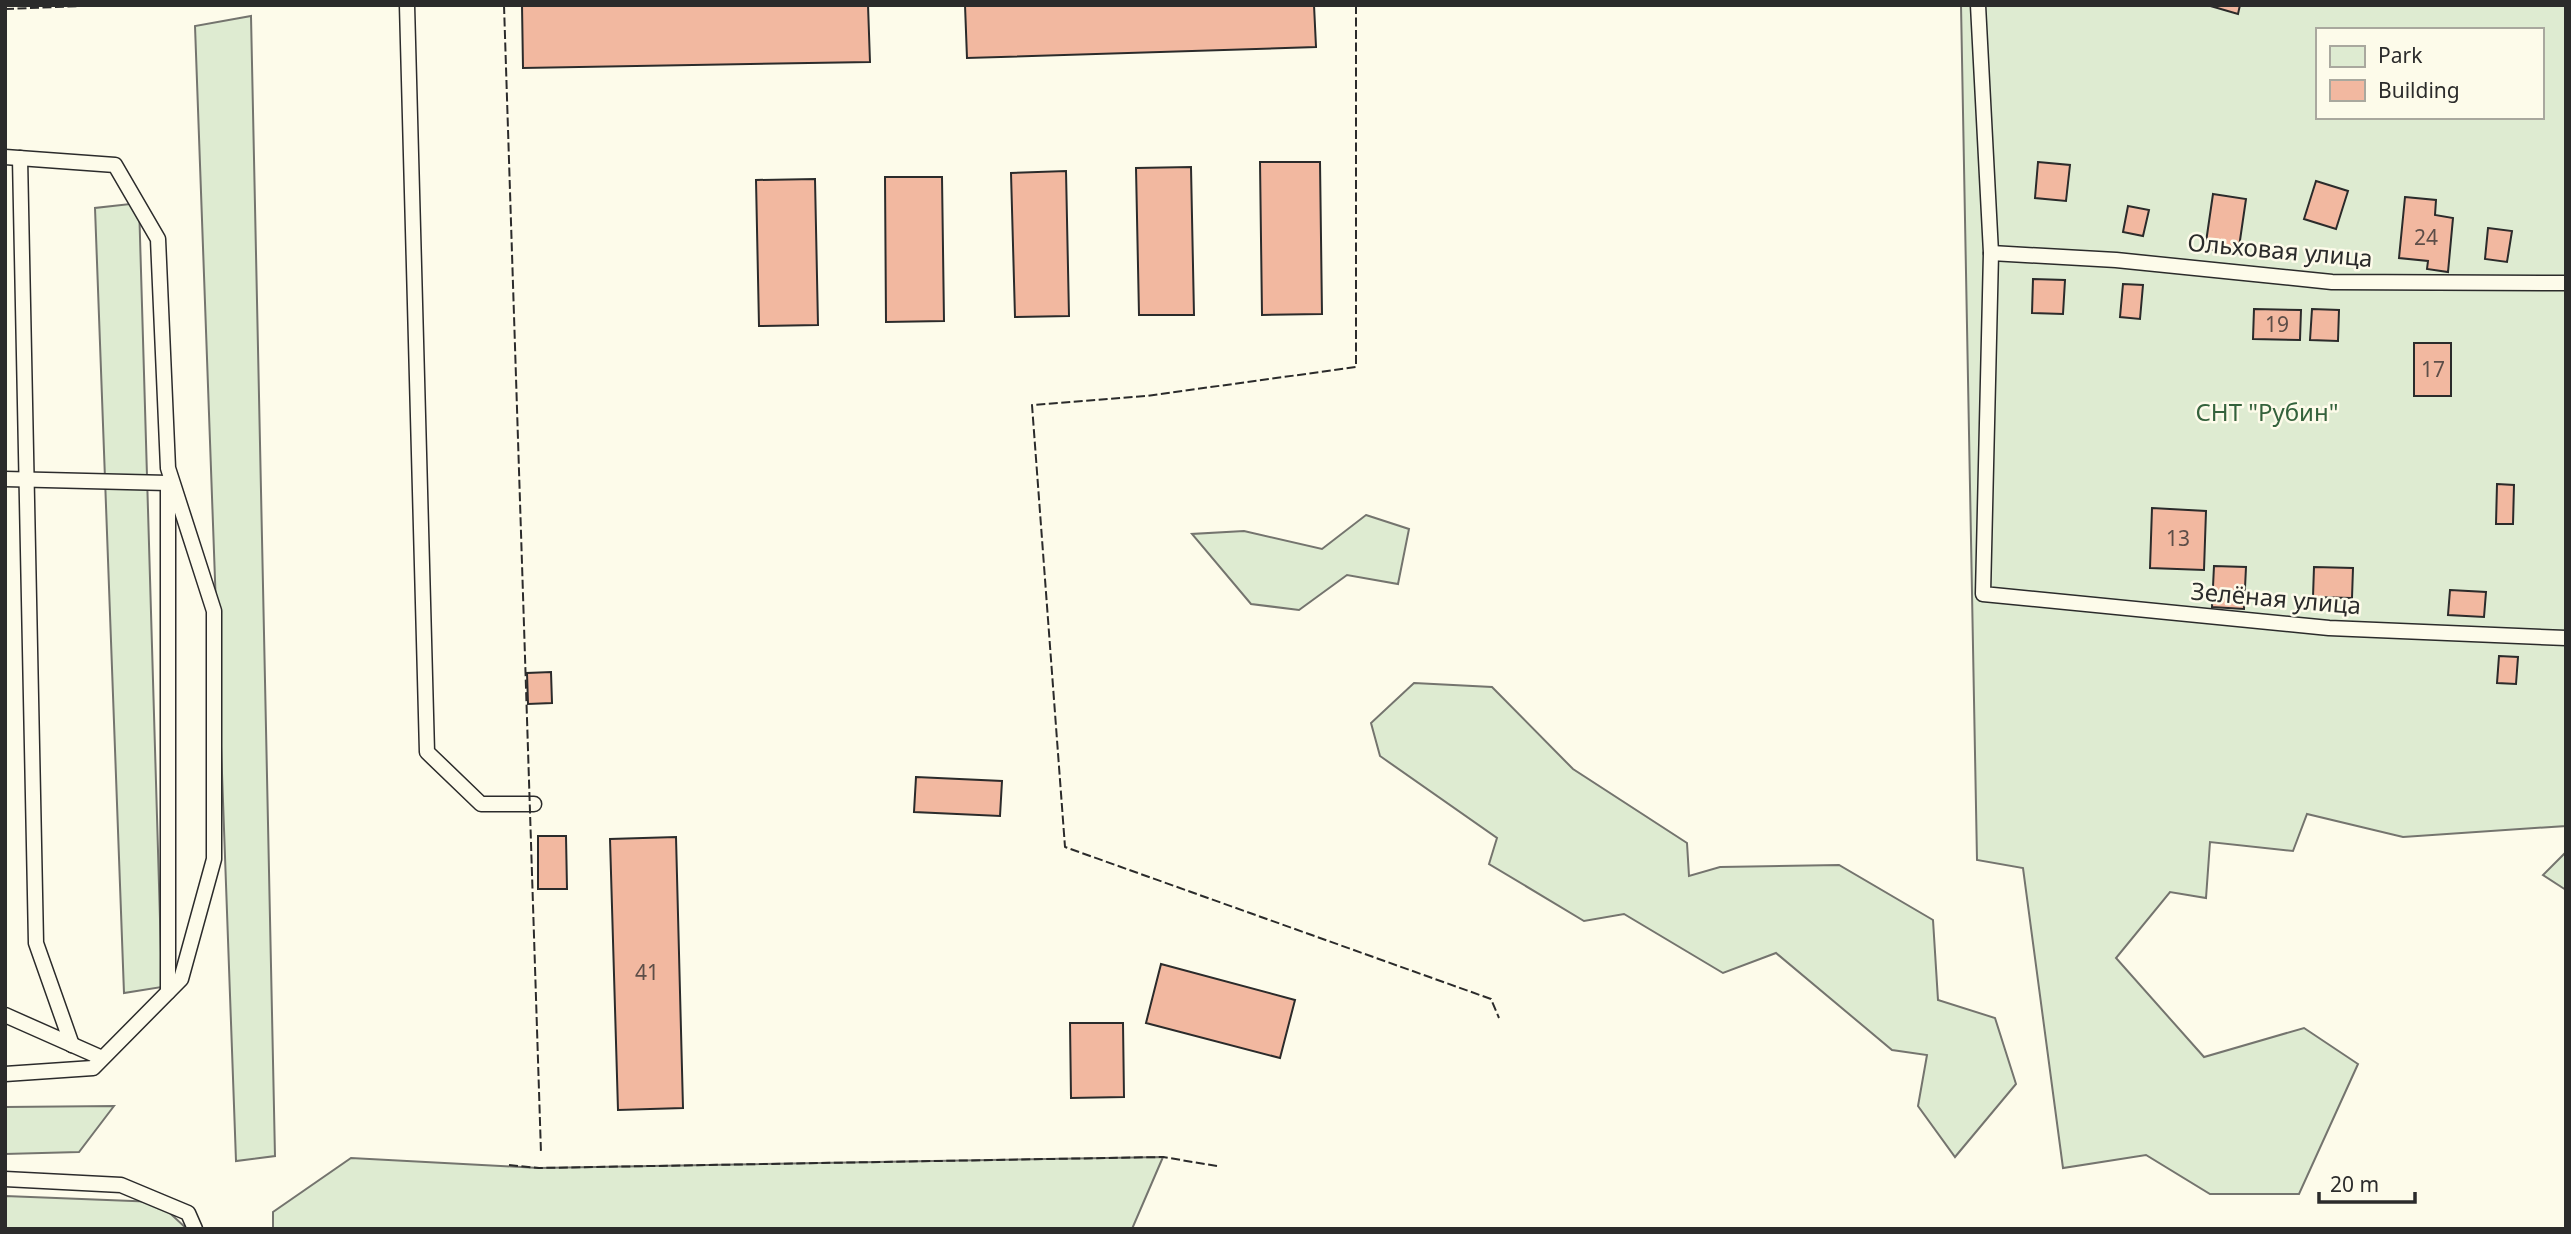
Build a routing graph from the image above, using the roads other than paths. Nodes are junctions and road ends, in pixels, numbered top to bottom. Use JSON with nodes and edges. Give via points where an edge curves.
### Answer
{"nodes":[{"id":1,"x":407,"y":5,"type":"edge"},
{"id":2,"x":1978,"y":5,"type":"edge"},
{"id":3,"x":13,"y":157,"type":"edge"},
{"id":4,"x":1991,"y":253,"type":"junction"},
{"id":5,"x":2566,"y":283,"type":"edge"},
{"id":6,"x":168,"y":475,"type":"junction"},
{"id":7,"x":26,"y":478,"type":"junction"},
{"id":8,"x":5,"y":479,"type":"edge"},
{"id":9,"x":2566,"y":638,"type":"edge"},
{"id":10,"x":534,"y":804,"type":"dead end"},
{"id":11,"x":168,"y":992,"type":"junction"},
{"id":12,"x":5,"y":1015,"type":"edge"},
{"id":13,"x":72,"y":1045,"type":"junction"},
{"id":14,"x":103,"y":1058,"type":"junction"},
{"id":15,"x":5,"y":1074,"type":"edge"},
{"id":16,"x":5,"y":1178,"type":"edge"},
{"id":17,"x":195,"y":1229,"type":"edge"}],
"edges":[{"from":1,"to":10,"type":"lane","via":[[428,752],[481,804]]},
{"from":2,"to":4,"type":"lane"},
{"from":3,"to":6,"type":"lane","via":[[115,165],[158,239]]},
{"from":3,"to":7,"type":"lane"},
{"from":4,"to":5,"type":"lane","name":"Ольховая улица","via":[[2116,260],[2332,282]]},
{"from":4,"to":9,"type":"lane","name":"Зелёная улица","via":[[1983,594],[2329,628]]},
{"from":6,"to":7,"type":"lane"},
{"from":6,"to":11,"type":"lane"},
{"from":6,"to":11,"type":"lane","via":[[214,611],[214,859],[181,979]]},
{"from":7,"to":8,"type":"lane"},
{"from":7,"to":13,"type":"lane","via":[[36,943]]},
{"from":11,"to":14,"type":"lane"},
{"from":12,"to":13,"type":"lane"},
{"from":13,"to":14,"type":"lane"},
{"from":14,"to":15,"type":"lane","via":[[93,1069]]},
{"from":16,"to":17,"type":"lane","via":[[121,1185],[188,1213]]}]}
